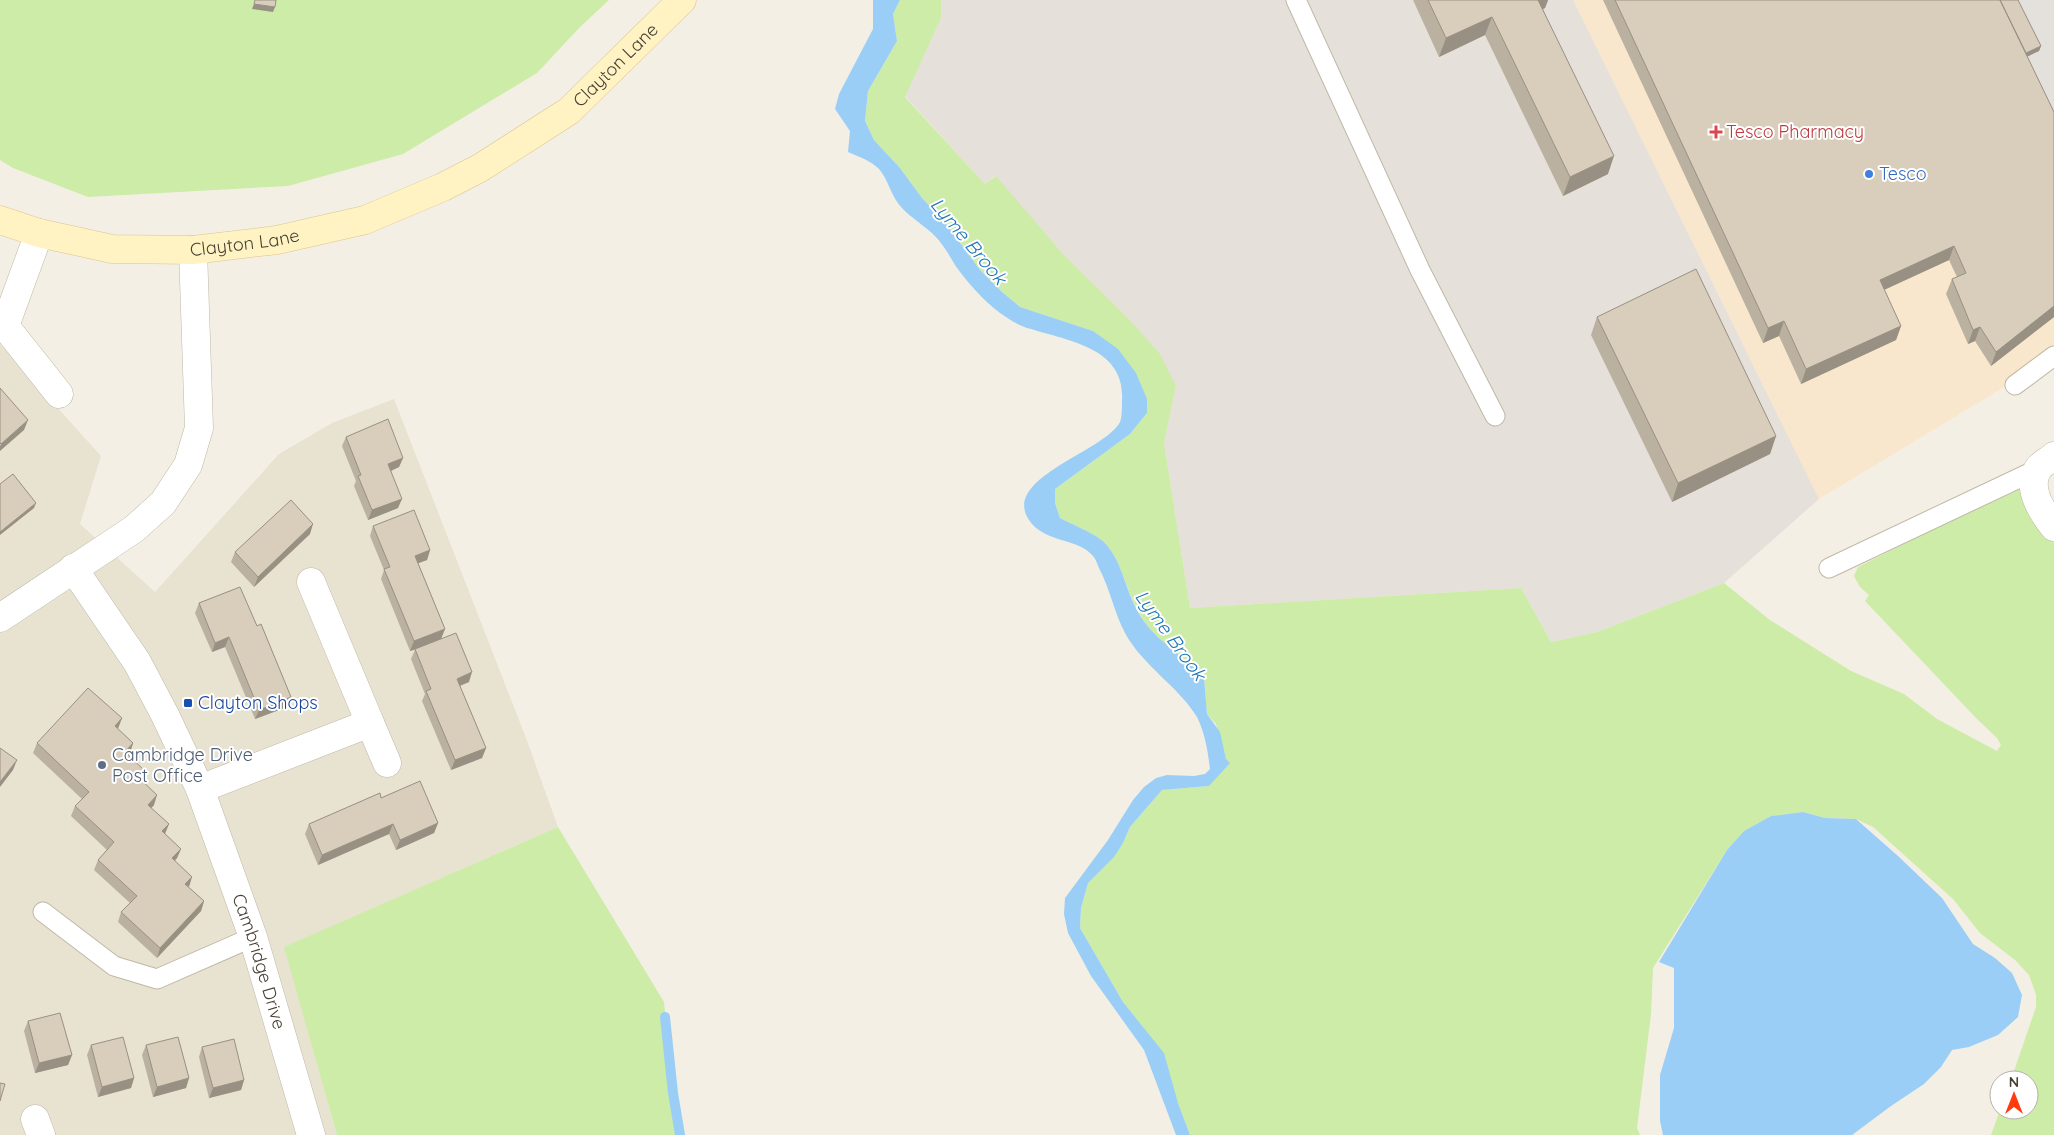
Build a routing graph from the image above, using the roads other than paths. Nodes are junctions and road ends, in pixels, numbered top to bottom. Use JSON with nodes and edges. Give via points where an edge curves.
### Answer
{"nodes":[{"id":1,"x":682,"y":0,"type":"edge"},
{"id":2,"x":1296,"y":0,"type":"edge"},
{"id":3,"x":0,"y":220,"type":"edge"},
{"id":4,"x":39,"y":233,"type":"junction"},
{"id":5,"x":193,"y":250,"type":"junction"},
{"id":6,"x":3,"y":326,"type":"edge"},
{"id":7,"x":2054,"y":356,"type":"edge"},
{"id":8,"x":2015,"y":386,"type":"dead end"},
{"id":9,"x":59,"y":394,"type":"dead end"},
{"id":10,"x":1495,"y":416,"type":"dead end"},
{"id":11,"x":2046,"y":462,"type":"edge"},
{"id":12,"x":2054,"y":527,"type":"edge"},
{"id":13,"x":73,"y":568,"type":"junction"},
{"id":14,"x":1829,"y":568,"type":"dead end"},
{"id":15,"x":311,"y":582,"type":"dead end"},
{"id":16,"x":0,"y":618,"type":"edge"},
{"id":17,"x":370,"y":723,"type":"junction"},
{"id":18,"x":387,"y":763,"type":"dead end"},
{"id":19,"x":200,"y":789,"type":"junction"},
{"id":20,"x":42,"y":912,"type":"dead end"},
{"id":21,"x":253,"y":937,"type":"junction"},
{"id":22,"x":311,"y":1135,"type":"edge"}],
"edges":[{"from":1,"to":5,"type":"street","name":"Clayton Lane","via":[[570,111],[480,168],[443,187],[365,220],[277,240]]},
{"from":2,"to":10,"type":"lane","via":[[1420,270]]},
{"from":3,"to":4,"type":"street"},
{"from":4,"to":5,"type":"street","via":[[112,249]]},
{"from":4,"to":6,"type":"street"},
{"from":5,"to":13,"type":"street","name":"Clayton Lane","via":[[199,428],[188,465],[164,503],[134,529]]},
{"from":6,"to":9,"type":"street"},
{"from":7,"to":8,"type":"lane"},
{"from":11,"to":12,"type":"street","via":[[2033,488],[2045,516]]},
{"from":11,"to":14,"type":"lane"},
{"from":13,"to":16,"type":"street","name":"Clayton Lane"},
{"from":13,"to":19,"type":"street","name":"Cambridge Drive","via":[[137,662]]},
{"from":15,"to":17,"type":"street"},
{"from":17,"to":18,"type":"street"},
{"from":17,"to":19,"type":"street"},
{"from":19,"to":21,"type":"street","name":"Cambridge Drive"},
{"from":20,"to":21,"type":"lane","via":[[114,966],[158,979]]},
{"from":21,"to":22,"type":"street","name":"Cambridge Drive"}]}
